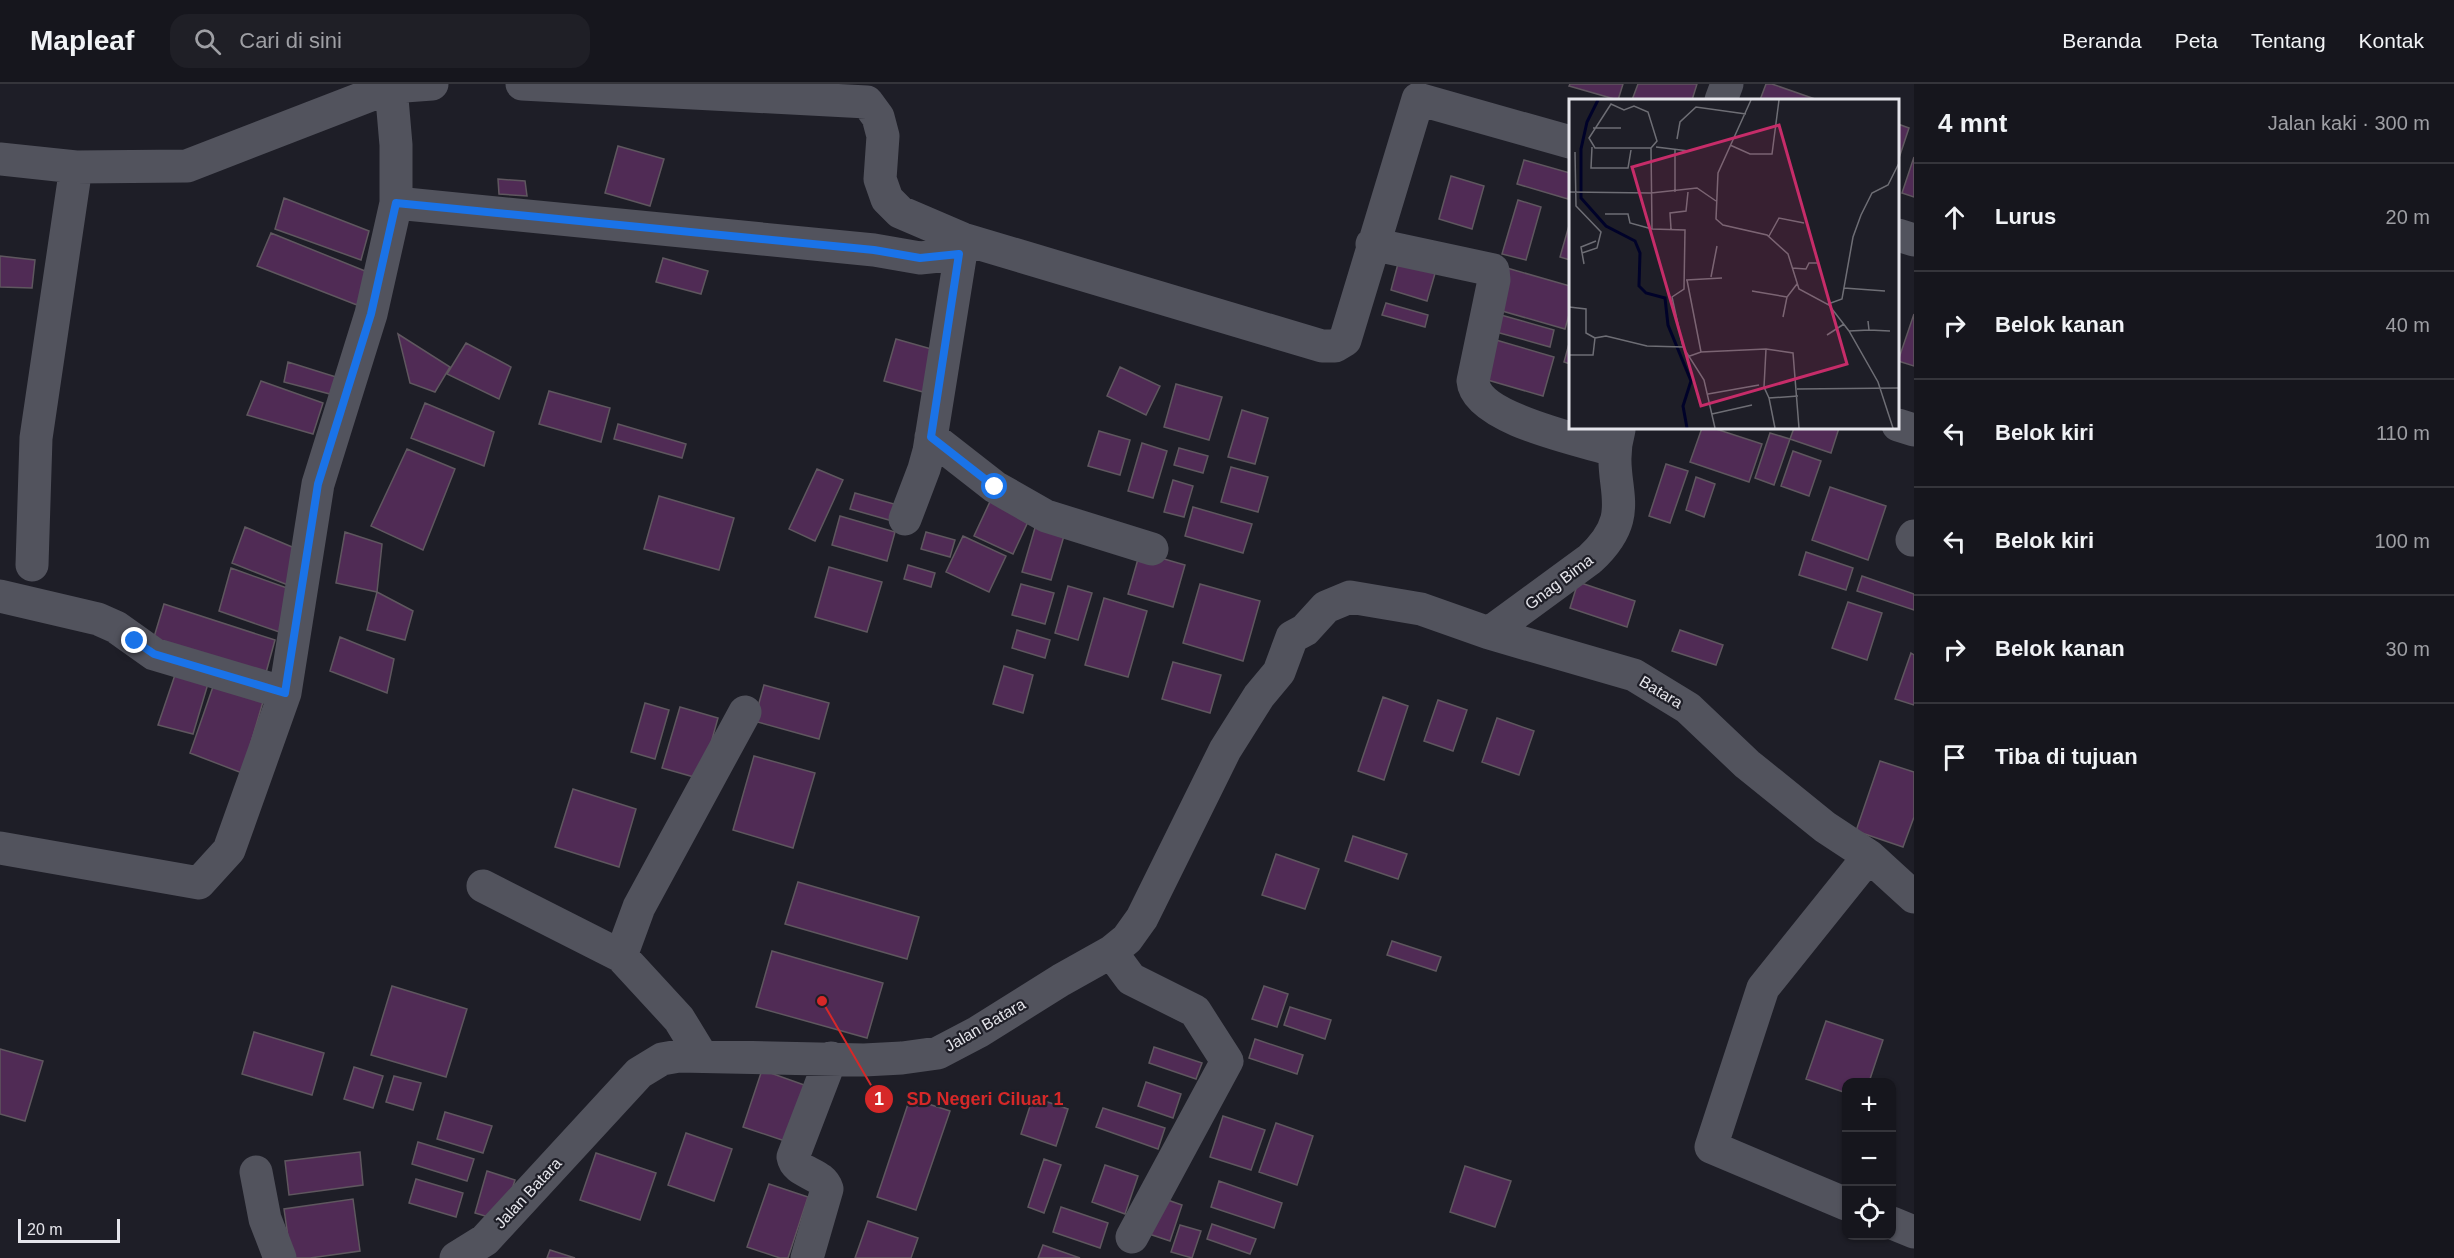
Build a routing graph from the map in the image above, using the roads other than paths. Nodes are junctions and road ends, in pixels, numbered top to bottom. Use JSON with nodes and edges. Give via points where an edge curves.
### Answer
{"nodes":[{"id":1,"x":432,"y":84,"type":"edge"},
{"id":2,"x":522,"y":84,"type":"edge"},
{"id":3,"x":1709,"y":84,"type":"edge"},
{"id":4,"x":1726,"y":84,"type":"edge"},
{"id":5,"x":391,"y":87,"type":"junction"},
{"id":6,"x":1422,"y":92,"type":"edge"},
{"id":7,"x":1704,"y":99,"type":"edge"},
{"id":8,"x":1721,"y":99,"type":"edge"},
{"id":9,"x":1569,"y":142,"type":"edge"},
{"id":10,"x":0,"y":159,"type":"edge"},
{"id":11,"x":76,"y":167,"type":"junction"},
{"id":12,"x":396,"y":203,"type":"junction"},
{"id":13,"x":1899,"y":236,"type":"edge"},
{"id":14,"x":1914,"y":240,"type":"edge"},
{"id":15,"x":1372,"y":244,"type":"junction"},
{"id":16,"x":961,"y":246,"type":"junction"},
{"id":17,"x":1899,"y":425,"type":"edge"},
{"id":18,"x":1914,"y":430,"type":"edge"},
{"id":19,"x":931,"y":437,"type":"junction"},
{"id":20,"x":1616,"y":439,"type":"edge"},
{"id":21,"x":905,"y":519,"type":"dead end"},
{"id":22,"x":1152,"y":549,"type":"dead end"},
{"id":23,"x":32,"y":565,"type":"dead end"},
{"id":24,"x":0,"y":596,"type":"edge"},
{"id":25,"x":1350,"y":597,"type":"joint"},
{"id":26,"x":1489,"y":633,"type":"junction"},
{"id":27,"x":285,"y":693,"type":"junction"},
{"id":28,"x":745,"y":712,"type":"dead end"},
{"id":29,"x":0,"y":848,"type":"edge"},
{"id":30,"x":1869,"y":856,"type":"junction"},
{"id":31,"x":483,"y":886,"type":"dead end"},
{"id":32,"x":1914,"y":897,"type":"edge"},
{"id":33,"x":1111,"y":952,"type":"junction"},
{"id":34,"x":621,"y":956,"type":"junction"},
{"id":35,"x":701,"y":1055,"type":"junction"},
{"id":36,"x":831,"y":1058,"type":"junction"},
{"id":37,"x":256,"y":1172,"type":"dead end"},
{"id":38,"x":1842,"y":1202,"type":"edge"},
{"id":39,"x":1896,"y":1225,"type":"edge"},
{"id":40,"x":1914,"y":1232,"type":"edge"},
{"id":41,"x":1132,"y":1237,"type":"dead end"},
{"id":42,"x":483,"y":1249,"type":"edge"},
{"id":43,"x":280,"y":1258,"type":"edge"},
{"id":44,"x":456,"y":1258,"type":"edge"},
{"id":45,"x":807,"y":1258,"type":"edge"}],
"edges":[{"from":1,"to":5,"type":"street"},
{"from":2,"to":16,"type":"street","via":[[867,102],[878,117],[883,136],[880,178],[887,199],[900,212]]},
{"from":3,"to":7,"type":"street"},
{"from":4,"to":8,"type":"street"},
{"from":5,"to":11,"type":"street","via":[[187,166]]},
{"from":5,"to":12,"type":"street"},
{"from":6,"to":9,"type":"street"},
{"from":6,"to":15,"type":"street"},
{"from":10,"to":11,"type":"street"},
{"from":11,"to":23,"type":"street","via":[[36,438]]},
{"from":12,"to":16,"type":"street","via":[[874,250],[920,258]]},
{"from":12,"to":27,"type":"street","via":[[371,314],[318,484]]},
{"from":13,"to":14,"type":"street"},
{"from":15,"to":16,"type":"street","via":[[1346,340],[1335,346],[1322,346]]},
{"from":15,"to":20,"type":"street","via":[[1493,270],[1476,363],[1473,387],[1477,395],[1509,418]]},
{"from":16,"to":19,"type":"street"},
{"from":17,"to":18,"type":"street"},
{"from":19,"to":21,"type":"street"},
{"from":19,"to":22,"type":"street","via":[[995,487],[1046,516]]},
{"from":20,"to":26,"type":"street","name":"Gnag Bima","via":[[1620,512],[1614,531],[1590,559]]},
{"from":24,"to":27,"type":"street","via":[[98,619],[154,654]]},
{"from":25,"to":26,"type":"street","name":"Batara","via":[[1421,609]]},
{"from":25,"to":33,"type":"street","name":"Jalan Batara","via":[[1326,607],[1293,637],[1279,672],[1225,750],[1142,918],[1127,939]]},
{"from":26,"to":30,"type":"street","name":"Batara","via":[[1634,675],[1688,708],[1747,764],[1825,827]]},
{"from":27,"to":29,"type":"street","via":[[229,850],[199,883]]},
{"from":28,"to":34,"type":"street","via":[[639,908]]},
{"from":30,"to":32,"type":"street","name":"Batara"},
{"from":30,"to":38,"type":"street","via":[[1763,988],[1711,1147]]},
{"from":31,"to":34,"type":"street"},
{"from":33,"to":36,"type":"street","name":"Jalan Batara","via":[[938,1053],[864,1060]]},
{"from":33,"to":41,"type":"street","via":[[1131,979],[1195,1011],[1227,1061]]},
{"from":34,"to":35,"type":"street","via":[[679,1019]]},
{"from":35,"to":36,"type":"street","name":"Jalan Batara"},
{"from":35,"to":42,"type":"street","name":"Jalan Batara","via":[[662,1059],[639,1073]]},
{"from":36,"to":45,"type":"street","via":[[793,1157],[796,1165],[823,1181],[827,1189]]},
{"from":37,"to":43,"type":"street","via":[[265,1219]]},
{"from":39,"to":40,"type":"street"},
{"from":42,"to":44,"type":"street","name":"Jalan Batara"}]}
